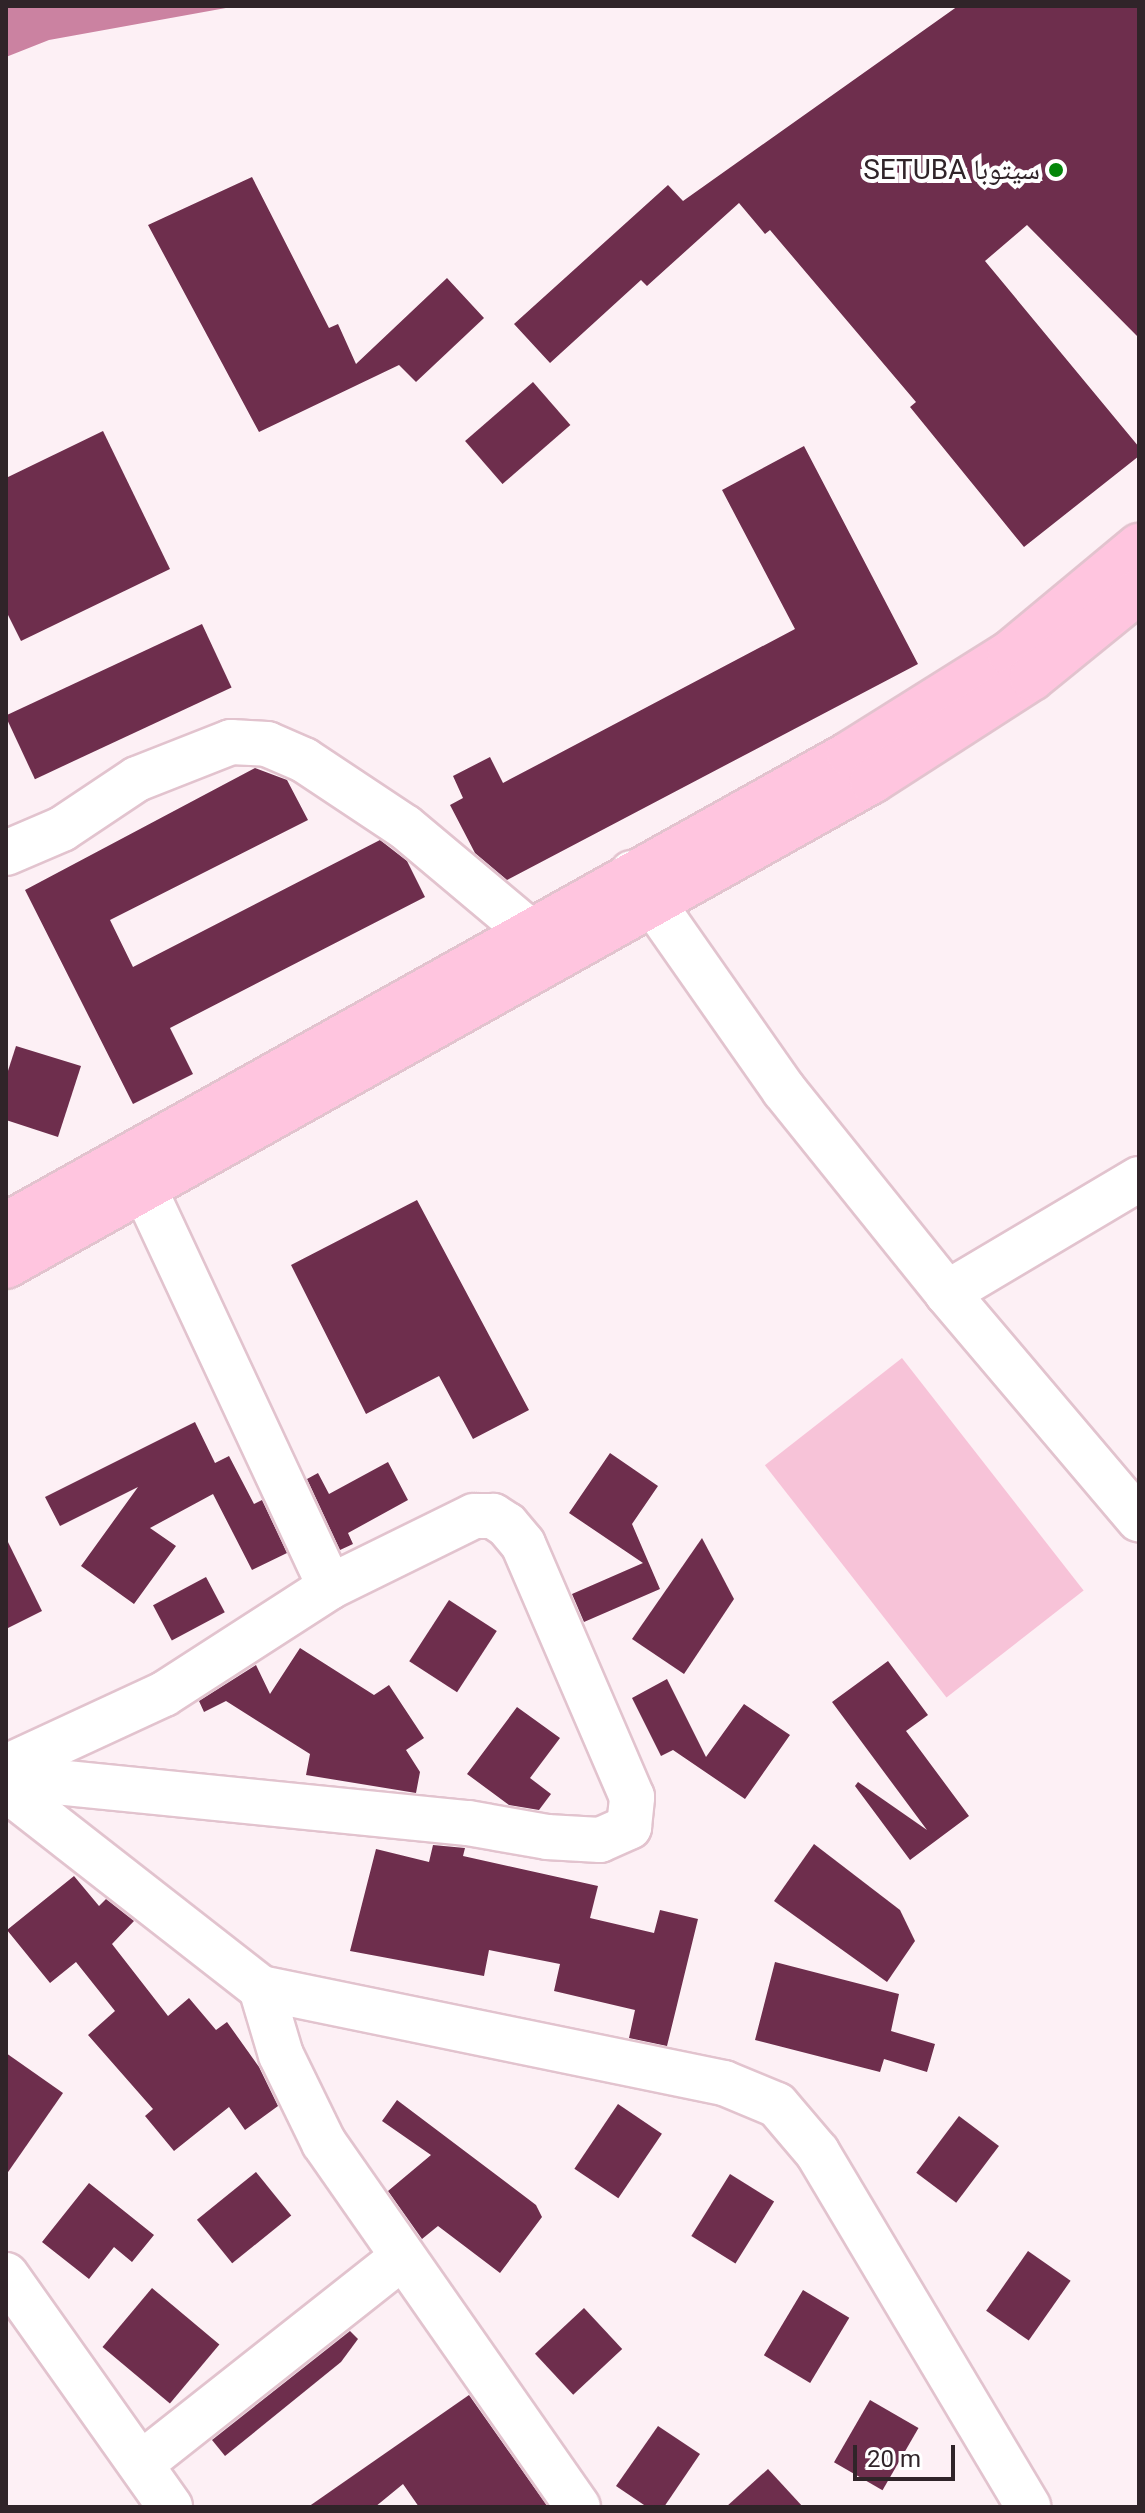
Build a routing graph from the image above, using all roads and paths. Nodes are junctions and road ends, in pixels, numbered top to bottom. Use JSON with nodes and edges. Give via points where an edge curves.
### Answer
{"nodes":[{"id":1,"x":1139,"y":546,"type":"edge"},
{"id":2,"x":1139,"y":591,"type":"edge"},
{"id":3,"x":6,"y":853,"type":"edge"},
{"id":4,"x":640,"y":888,"type":"junction"},
{"id":5,"x":538,"y":945,"type":"junction"},
{"id":6,"x":1139,"y":1179,"type":"edge"},
{"id":7,"x":145,"y":1190,"type":"junction"},
{"id":8,"x":94,"y":1196,"type":"junction"},
{"id":9,"x":6,"y":1225,"type":"edge"},
{"id":10,"x":6,"y":1266,"type":"edge"},
{"id":11,"x":947,"y":1293,"type":"junction"},
{"id":12,"x":1139,"y":1519,"type":"edge"},
{"id":13,"x":330,"y":1587,"type":"junction"},
{"id":14,"x":6,"y":1767,"type":"edge"},
{"id":15,"x":6,"y":1777,"type":"edge"},
{"id":16,"x":6,"y":1789,"type":"edge"},
{"id":17,"x":261,"y":1988,"type":"junction"},
{"id":18,"x":402,"y":2258,"type":"junction"},
{"id":19,"x":6,"y":2275,"type":"edge"},
{"id":20,"x":142,"y":2463,"type":"junction"},
{"id":21,"x":170,"y":2507,"type":"edge"},
{"id":22,"x":578,"y":2507,"type":"edge"},
{"id":23,"x":1029,"y":2507,"type":"edge"}],
"edges":[{"from":1,"to":4,"type":"main road","via":[[1010,653]]},
{"from":2,"to":4,"type":"main road","via":[[1032,678],[963,725]]},
{"from":3,"to":5,"type":"street","via":[[62,829],[137,779],[231,742],[267,744],[304,760],[405,827]]},
{"from":4,"to":5,"type":"main road"},
{"from":4,"to":11,"type":"street","via":[[784,1090]]},
{"from":5,"to":7,"type":"main road"},
{"from":5,"to":8,"type":"main road"},
{"from":6,"to":11,"type":"street"},
{"from":7,"to":8,"type":"main road"},
{"from":7,"to":13,"type":"street"},
{"from":8,"to":9,"type":"main road"},
{"from":8,"to":10,"type":"main road"},
{"from":11,"to":12,"type":"street"},
{"from":13,"to":14,"type":"street","via":[[164,1694]]},
{"from":13,"to":15,"type":"street","via":[[474,1516],[493,1516],[507,1525],[523,1544],[632,1797],[629,1827],[600,1840],[547,1837],[468,1823]]},
{"from":16,"to":17,"type":"street"},
{"from":17,"to":18,"type":"street","via":[[281,2055],[324,2143]]},
{"from":17,"to":23,"type":"street","via":[[724,2083],[777,2105],[817,2152]]},
{"from":18,"to":20,"type":"street"},
{"from":18,"to":22,"type":"street"},
{"from":19,"to":20,"type":"street"},
{"from":20,"to":21,"type":"street"}]}
